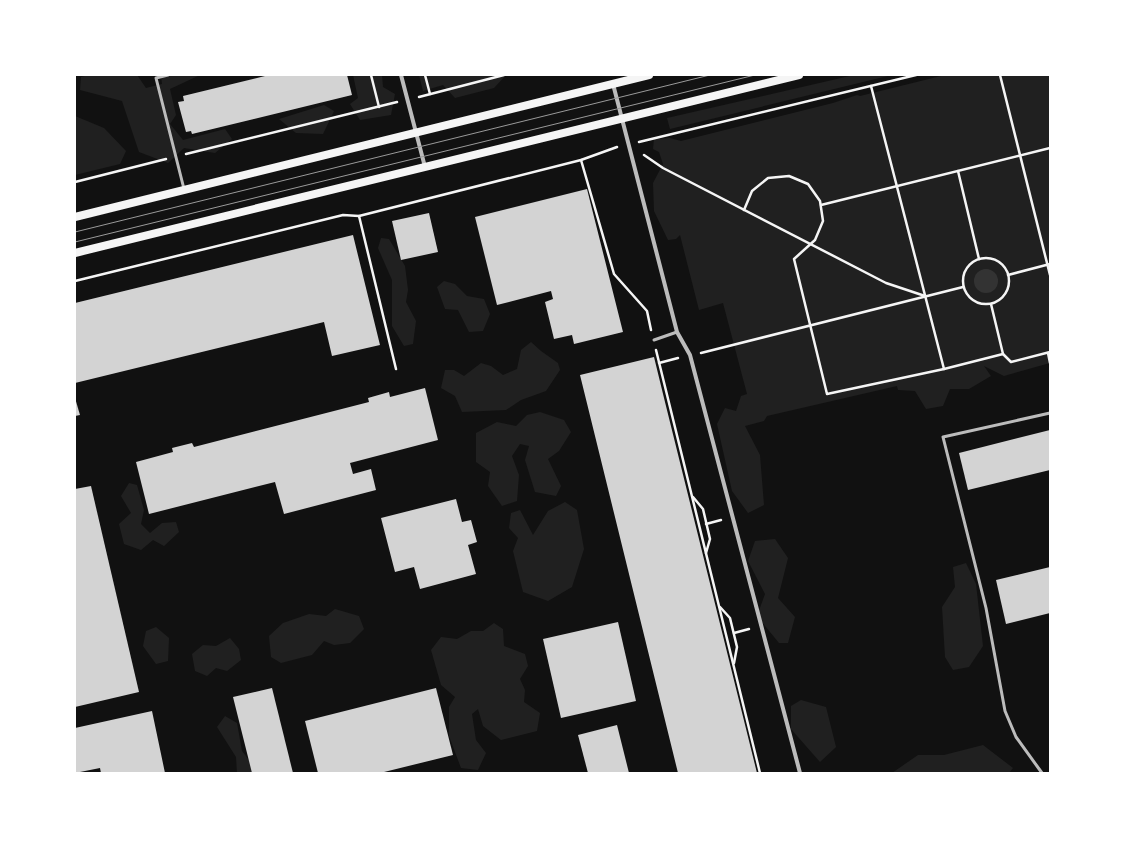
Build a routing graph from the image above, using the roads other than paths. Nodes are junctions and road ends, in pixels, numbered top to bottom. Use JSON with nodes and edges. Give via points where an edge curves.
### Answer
{"nodes":[{"id":1,"x":168,"y":75,"type":"edge"},
{"id":2,"x":401,"y":75,"type":"edge"},
{"id":3,"x":650,"y":75,"type":"edge"},
{"id":4,"x":799,"y":75,"type":"edge"},
{"id":5,"x":613,"y":84,"type":"junction"},
{"id":6,"x":622,"y":118,"type":"junction"},
{"id":7,"x":416,"y":132,"type":"junction"},
{"id":8,"x":424,"y":167,"type":"junction"},
{"id":9,"x":185,"y":190,"type":"junction"},
{"id":10,"x":75,"y":217,"type":"edge"},
{"id":11,"x":75,"y":253,"type":"edge"},
{"id":12,"x":677,"y":332,"type":"junction"},
{"id":13,"x":654,"y":340,"type":"road end"},
{"id":14,"x":1050,"y":413,"type":"edge"},
{"id":15,"x":800,"y":773,"type":"edge"},
{"id":16,"x":1042,"y":773,"type":"edge"}],
"edges":[{"from":1,"to":9,"type":"lane","via":[[156,78]]},
{"from":2,"to":7,"type":"street"},
{"from":3,"to":5,"type":"main road"},
{"from":4,"to":6,"type":"main road"},
{"from":5,"to":6,"type":"street"},
{"from":5,"to":7,"type":"main road"},
{"from":6,"to":8,"type":"main road"},
{"from":6,"to":12,"type":"street"},
{"from":7,"to":8,"type":"street"},
{"from":7,"to":9,"type":"main road"},
{"from":8,"to":11,"type":"main road"},
{"from":9,"to":10,"type":"main road"},
{"from":12,"to":13,"type":"lane"},
{"from":12,"to":15,"type":"street","via":[[690,355]]},
{"from":14,"to":16,"type":"lane","via":[[943,437],[986,608],[1005,711],[1016,736]]}]}
